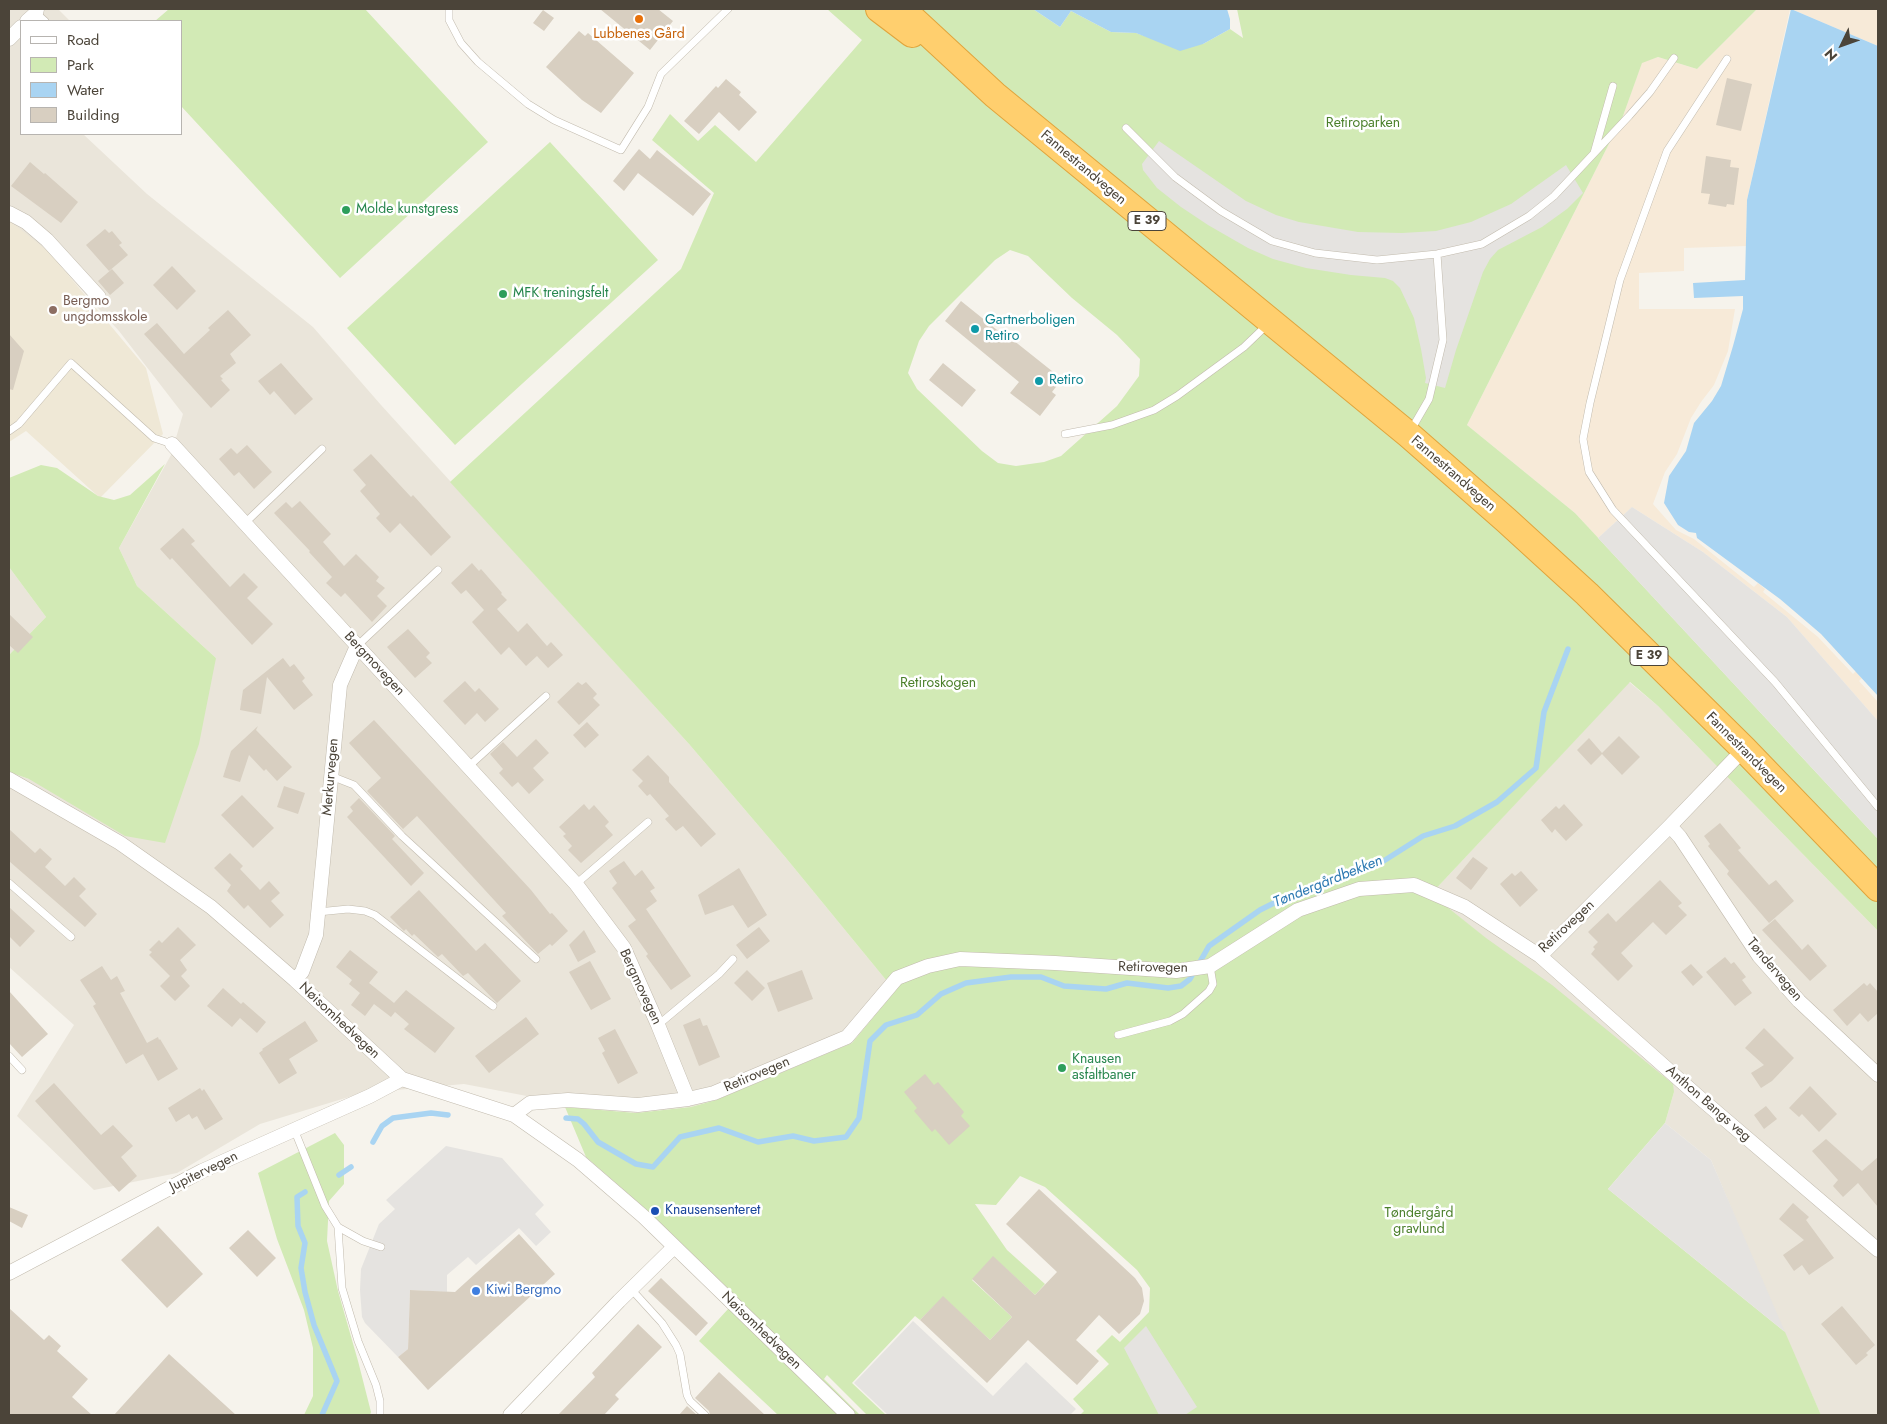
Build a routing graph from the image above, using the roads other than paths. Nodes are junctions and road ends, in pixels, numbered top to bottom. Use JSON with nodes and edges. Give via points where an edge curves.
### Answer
{"nodes":[{"id":1,"x":448,"y":9,"type":"edge"},
{"id":2,"x":728,"y":9,"type":"edge"},
{"id":3,"x":880,"y":9,"type":"edge"},
{"id":4,"x":902,"y":9,"type":"edge"},
{"id":5,"x":20,"y":28,"type":"edge"},
{"id":6,"x":9,"y":39,"type":"edge"},
{"id":7,"x":1674,"y":58,"type":"dead end"},
{"id":8,"x":1727,"y":59,"type":"dead end"},
{"id":9,"x":1613,"y":86,"type":"dead end"},
{"id":10,"x":995,"y":95,"type":"junction"},
{"id":11,"x":1126,"y":128,"type":"dead end"},
{"id":12,"x":1593,"y":156,"type":"junction"},
{"id":13,"x":9,"y":213,"type":"edge"},
{"id":14,"x":1437,"y":254,"type":"junction"},
{"id":15,"x":99,"y":297,"type":"dead end"},
{"id":16,"x":1270,"y":322,"type":"junction"},
{"id":17,"x":9,"y":431,"type":"edge"},
{"id":18,"x":1065,"y":434,"type":"dead end"},
{"id":19,"x":1409,"y":435,"type":"junction"},
{"id":20,"x":172,"y":444,"type":"joint"},
{"id":21,"x":322,"y":449,"type":"dead end"},
{"id":22,"x":245,"y":524,"type":"junction"},
{"id":23,"x":438,"y":570,"type":"dead end"},
{"id":24,"x":357,"y":646,"type":"junction"},
{"id":25,"x":546,"y":696,"type":"dead end"},
{"id":26,"x":1744,"y":749,"type":"junction"},
{"id":27,"x":468,"y":767,"type":"junction"},
{"id":28,"x":331,"y":776,"type":"junction"},
{"id":29,"x":9,"y":780,"type":"edge"},
{"id":30,"x":1878,"y":806,"type":"edge"},
{"id":31,"x":648,"y":822,"type":"dead end"},
{"id":32,"x":1670,"y":826,"type":"junction"},
{"id":33,"x":9,"y":882,"type":"edge"},
{"id":34,"x":576,"y":884,"type":"junction"},
{"id":35,"x":1878,"y":888,"type":"edge"},
{"id":36,"x":318,"y":912,"type":"junction"},
{"id":37,"x":71,"y":937,"type":"dead end"},
{"id":38,"x":1540,"y":956,"type":"junction"},
{"id":39,"x":733,"y":959,"type":"dead end"},
{"id":40,"x":536,"y":960,"type":"dead end"},
{"id":41,"x":1210,"y":966,"type":"junction"},
{"id":42,"x":295,"y":980,"type":"junction"},
{"id":43,"x":493,"y":1006,"type":"dead end"},
{"id":44,"x":658,"y":1025,"type":"junction"},
{"id":45,"x":1118,"y":1035,"type":"dead end"},
{"id":46,"x":9,"y":1056,"type":"edge"},
{"id":47,"x":22,"y":1070,"type":"dead end"},
{"id":48,"x":1878,"y":1075,"type":"edge"},
{"id":49,"x":402,"y":1079,"type":"junction"},
{"id":50,"x":688,"y":1099,"type":"junction"},
{"id":51,"x":514,"y":1115,"type":"junction"},
{"id":52,"x":294,"y":1129,"type":"junction"},
{"id":53,"x":338,"y":1227,"type":"junction"},
{"id":54,"x":674,"y":1247,"type":"junction"},
{"id":55,"x":381,"y":1248,"type":"dead end"},
{"id":56,"x":1878,"y":1250,"type":"edge"},
{"id":57,"x":10,"y":1271,"type":"edge"},
{"id":58,"x":631,"y":1289,"type":"junction"},
{"id":59,"x":380,"y":1415,"type":"edge"},
{"id":60,"x":510,"y":1415,"type":"edge"},
{"id":61,"x":705,"y":1415,"type":"edge"},
{"id":62,"x":848,"y":1415,"type":"edge"}],
"edges":[{"from":1,"to":2,"type":"lane","via":[[449,20],[461,43],[478,62],[528,104],[554,120],[621,150],[648,107],[661,74]]},
{"from":3,"to":10,"type":"highway","name":"Fannestrandvegen","number":"E 39"},
{"from":4,"to":10,"type":"highway","name":"Fannestrandvegen","number":"E 39"},
{"from":5,"to":6,"type":"street"},
{"from":7,"to":12,"type":"lane","via":[[1650,92]]},
{"from":8,"to":30,"type":"lane","via":[[1667,151],[1620,280],[1583,440],[1590,472],[1613,510],[1775,682]]},
{"from":9,"to":12,"type":"lane"},
{"from":10,"to":16,"type":"highway","name":"Fannestrandvegen","number":"E 39"},
{"from":11,"to":14,"type":"lane","via":[[1175,177],[1221,211],[1272,241],[1315,253],[1377,260]]},
{"from":12,"to":14,"type":"lane","via":[[1554,196],[1529,216],[1482,244]]},
{"from":13,"to":15,"type":"street","via":[[26,222],[47,240]]},
{"from":14,"to":19,"type":"lane","via":[[1443,340],[1429,399]]},
{"from":16,"to":18,"type":"lane","via":[[1244,348],[1154,410],[1112,425]]},
{"from":16,"to":19,"type":"highway","name":"Fannestrandvegen","number":"E 39"},
{"from":17,"to":20,"type":"lane","via":[[19,424],[71,364],[154,438]]},
{"from":19,"to":26,"type":"highway","name":"Fannestrandvegen","number":"E 39","via":[[1587,594]]},
{"from":20,"to":22,"type":"street","name":"Bergmovegen"},
{"from":21,"to":22,"type":"lane"},
{"from":22,"to":24,"type":"street","name":"Bergmovegen"},
{"from":23,"to":24,"type":"lane"},
{"from":24,"to":27,"type":"street","name":"Bergmovegen"},
{"from":24,"to":28,"type":"street","name":"Merkurvegen","via":[[340,685]]},
{"from":25,"to":27,"type":"lane"},
{"from":26,"to":32,"type":"street","name":"Retirovegen"},
{"from":26,"to":35,"type":"highway","name":"Fannestrandvegen","number":"E 39"},
{"from":27,"to":34,"type":"street","name":"Bergmovegen"},
{"from":28,"to":36,"type":"street","name":"Merkurvegen"},
{"from":28,"to":40,"type":"lane","via":[[354,785],[408,842]]},
{"from":29,"to":42,"type":"street","name":"Nøisomhedvegen","via":[[120,843],[211,907]]},
{"from":31,"to":34,"type":"lane"},
{"from":32,"to":38,"type":"street","name":"Retirovegen"},
{"from":32,"to":48,"type":"street","name":"Tøndervegen","via":[[1759,956],[1799,1001]]},
{"from":33,"to":37,"type":"lane"},
{"from":34,"to":44,"type":"street","name":"Bergmovegen","via":[[624,948]]},
{"from":36,"to":42,"type":"street","name":"Merkurvegen","via":[[316,935],[302,972]]},
{"from":36,"to":43,"type":"lane","via":[[348,909],[375,915]]},
{"from":38,"to":41,"type":"street","name":"Retirovegen","via":[[1465,907],[1414,885],[1359,889],[1298,910]]},
{"from":38,"to":56,"type":"street","name":"Anthon Bangs veg"},
{"from":39,"to":44,"type":"lane","via":[[720,974]]},
{"from":41,"to":45,"type":"lane","via":[[1213,984],[1183,1014],[1170,1021]]},
{"from":41,"to":50,"type":"street","name":"Retirovegen","via":[[1176,971],[960,960],[928,966],[897,978],[847,1037],[714,1094]]},
{"from":42,"to":49,"type":"street","name":"Nøisomhedvegen"},
{"from":44,"to":50,"type":"street","name":"Bergmovegen"},
{"from":46,"to":47,"type":"lane"},
{"from":49,"to":51,"type":"street","name":"Nøisomhedvegen"},
{"from":49,"to":52,"type":"street","name":"Jupitervegen"},
{"from":50,"to":51,"type":"street","name":"Retirovegen","via":[[638,1105],[568,1100],[530,1103]]},
{"from":51,"to":54,"type":"street","name":"Nøisomhedvegen","via":[[578,1160]]},
{"from":52,"to":53,"type":"lane","via":[[324,1206]]},
{"from":52,"to":57,"type":"street","name":"Jupitervegen","via":[[202,1171]]},
{"from":53,"to":55,"type":"lane"},
{"from":53,"to":59,"type":"lane","via":[[342,1288],[376,1385]]},
{"from":54,"to":58,"type":"street"},
{"from":54,"to":62,"type":"street","name":"Nøisomhedvegen"},
{"from":58,"to":60,"type":"street"},
{"from":58,"to":61,"type":"lane","via":[[662,1323],[676,1345],[687,1395]]}]}
